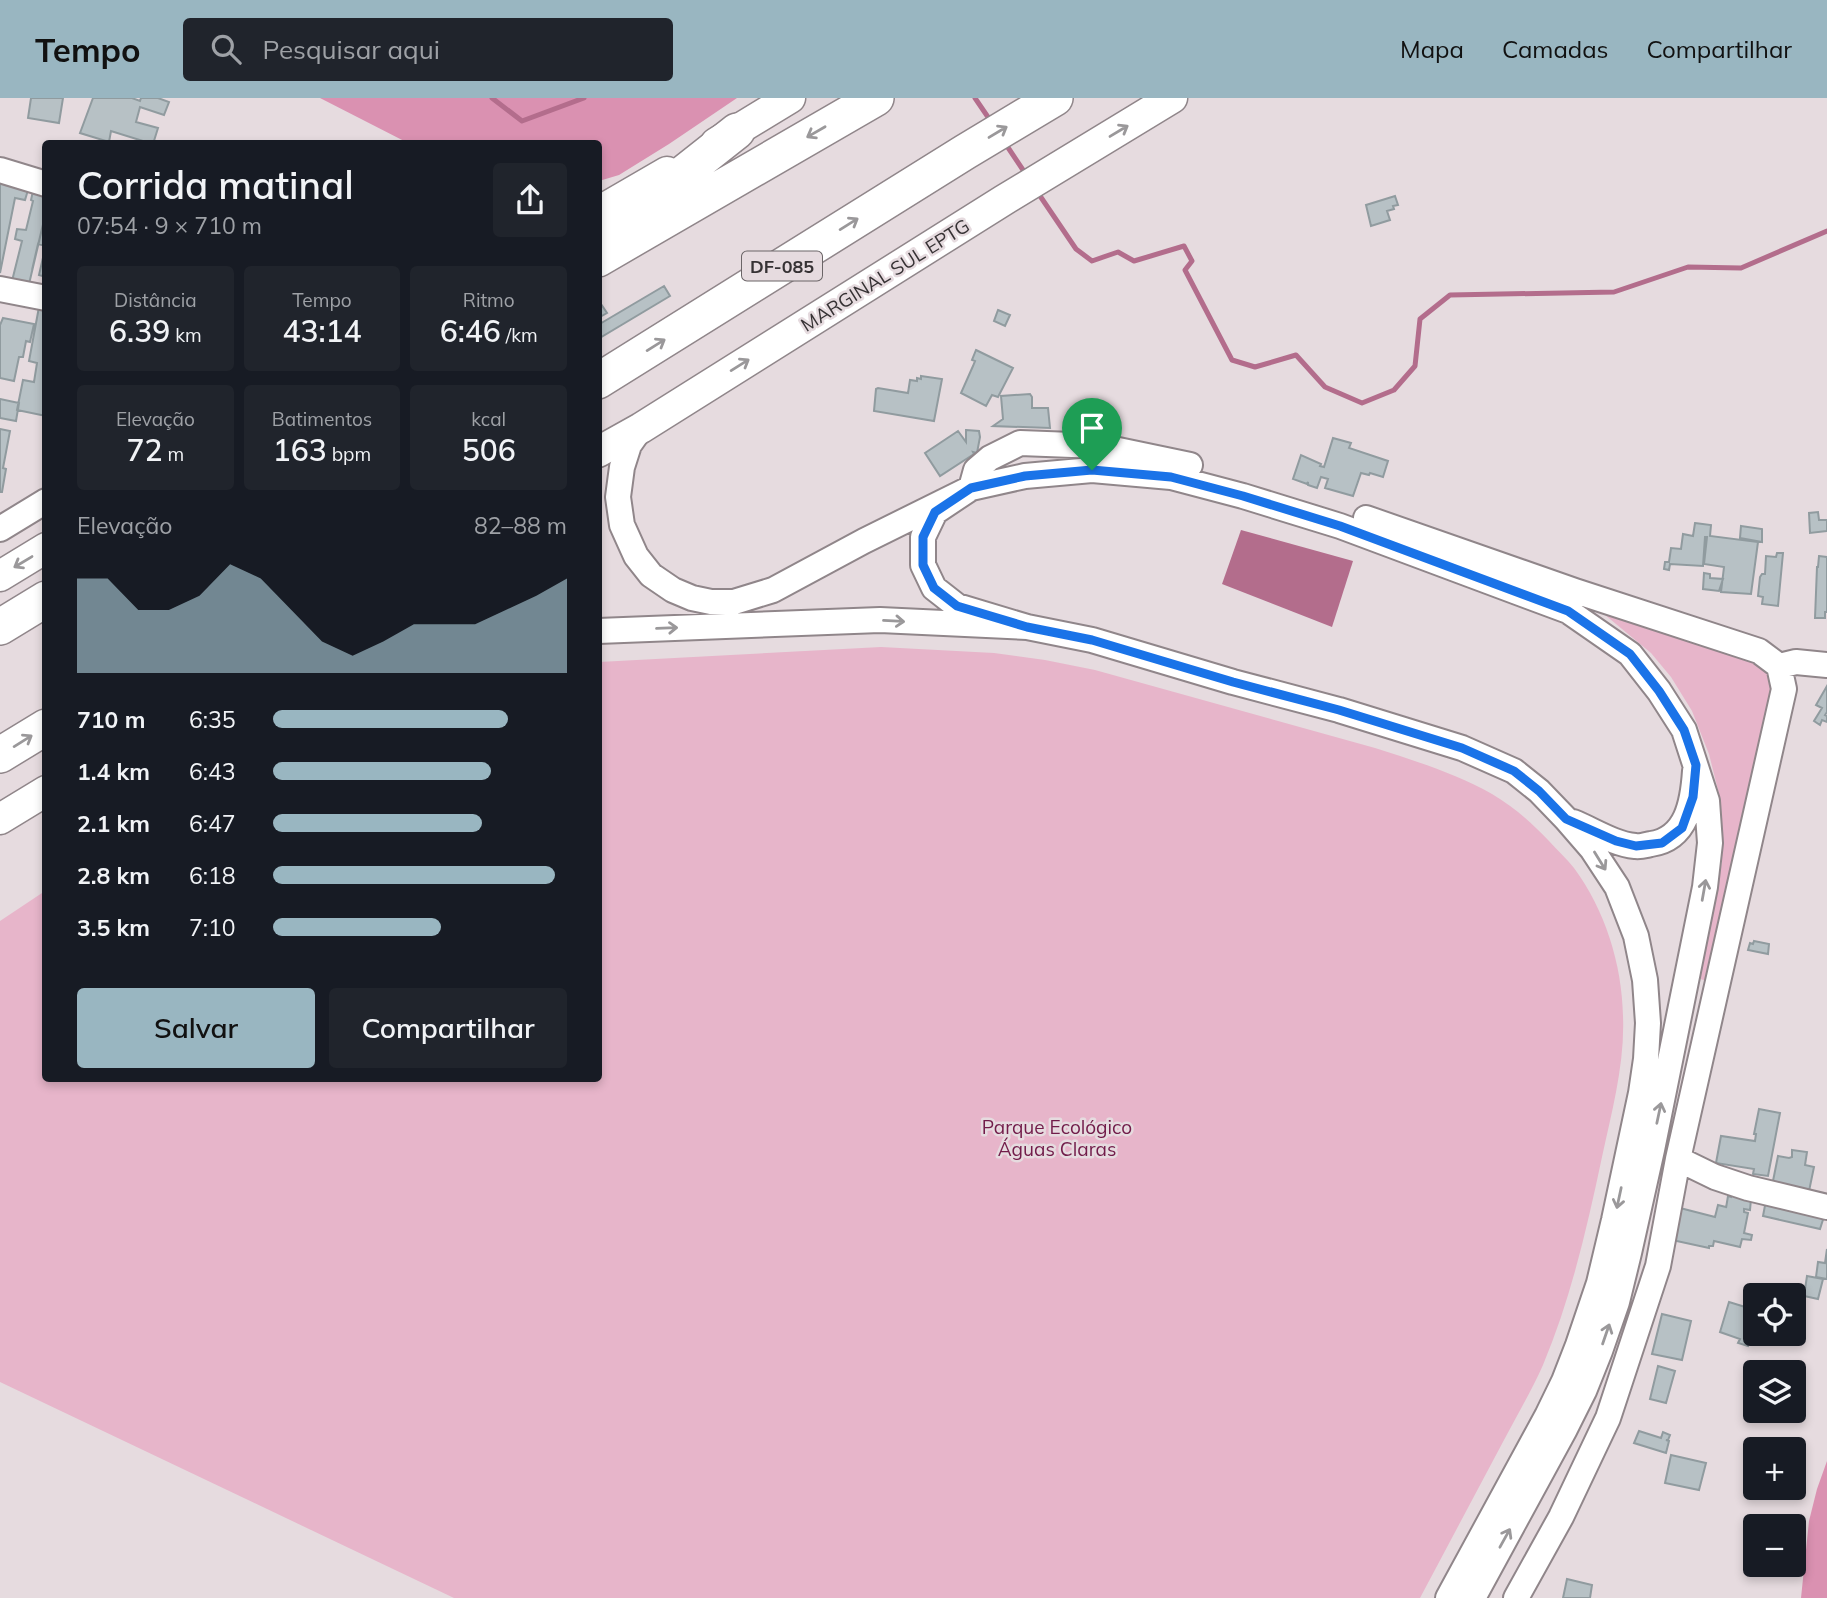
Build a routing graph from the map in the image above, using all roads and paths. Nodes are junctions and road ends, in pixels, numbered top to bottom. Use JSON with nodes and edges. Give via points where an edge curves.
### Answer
{"nodes":[{"id":1,"x":790,"y":98,"type":"edge"},
{"id":2,"x":876,"y":98,"type":"edge"},
{"id":3,"x":1172,"y":98,"type":"edge"},
{"id":4,"x":1043,"y":105,"type":"edge"},
{"id":5,"x":737,"y":131,"type":"junction"},
{"id":6,"x":0,"y":170,"type":"edge"},
{"id":7,"x":42,"y":183,"type":"edge"},
{"id":8,"x":602,"y":210,"type":"edge"},
{"id":9,"x":602,"y":237,"type":"edge"},
{"id":10,"x":602,"y":257,"type":"edge"},
{"id":11,"x":0,"y":289,"type":"edge"},
{"id":12,"x":42,"y":297,"type":"edge"},
{"id":13,"x":602,"y":379,"type":"edge"},
{"id":14,"x":641,"y":428,"type":"junction"},
{"id":15,"x":602,"y":450,"type":"edge"},
{"id":16,"x":971,"y":488,"type":"junction"},
{"id":17,"x":42,"y":503,"type":"edge"},
{"id":18,"x":7,"y":520,"type":"edge"},
{"id":19,"x":42,"y":550,"type":"edge"},
{"id":20,"x":0,"y":576,"type":"edge"},
{"id":21,"x":42,"y":601,"type":"edge"},
{"id":22,"x":0,"y":627,"type":"edge"},
{"id":23,"x":1027,"y":627,"type":"junction"},
{"id":24,"x":602,"y":631,"type":"edge"},
{"id":25,"x":1827,"y":665,"type":"edge"},
{"id":26,"x":1779,"y":666,"type":"junction"},
{"id":27,"x":42,"y":729,"type":"edge"},
{"id":28,"x":0,"y":755,"type":"edge"},
{"id":29,"x":1696,"y":765,"type":"junction"},
{"id":30,"x":42,"y":793,"type":"edge"},
{"id":31,"x":0,"y":818,"type":"edge"},
{"id":32,"x":1566,"y":819,"type":"junction"},
{"id":33,"x":1678,"y":1160,"type":"junction"},
{"id":34,"x":1827,"y":1207,"type":"edge"},
{"id":35,"x":1448,"y":1598,"type":"edge"},
{"id":36,"x":1473,"y":1598,"type":"edge"},
{"id":37,"x":1516,"y":1598,"type":"edge"}],
"edges":[{"from":1,"to":5,"type":"main road"},
{"from":2,"to":10,"type":"highway","one_way":true},
{"from":14,"to":3,"type":"main road","name":"MARGINAL SUL EPTG","one_way":true},
{"from":13,"to":4,"type":"highway","number":"DF-085","one_way":true},
{"from":5,"to":8,"type":"main road"},
{"from":5,"to":9,"type":"highway"},
{"from":6,"to":7,"type":"street"},
{"from":11,"to":12,"type":"street"},
{"from":14,"to":15,"type":"main road","name":"MARGINAL SUL EPTG"},
{"from":14,"to":16,"type":"street","via":[[622,467],[618,497],[622,525],[636,556],[652,575],[673,590],[711,602],[734,602],[773,590]]},
{"from":16,"to":23,"type":"street","via":[[935,512],[923,537],[923,565],[934,588],[957,606]]},
{"from":16,"to":26,"type":"street","via":[[976,470],[1020,443],[1099,446],[1206,468],[1759,650]]},
{"from":16,"to":29,"type":"street","via":[[1025,476],[1092,470],[1171,477],[1340,526],[1568,611],[1630,654],[1684,730]]},
{"from":17,"to":18,"type":"street"},
{"from":19,"to":20,"type":"main road","one_way":true},
{"from":21,"to":22,"type":"highway"},
{"from":24,"to":23,"type":"street","one_way":true,"via":[[880,620]]},
{"from":23,"to":32,"type":"street","via":[[1092,640],[1462,748],[1514,771]]},
{"from":25,"to":26,"type":"street","via":[[1796,662]]},
{"from":26,"to":33,"type":"street","via":[[1784,689]]},
{"from":28,"to":27,"type":"highway","one_way":true},
{"from":29,"to":32,"type":"street","via":[[1693,797],[1682,828],[1662,843],[1636,846],[1616,841]]},
{"from":36,"to":29,"type":"street","one_way":true,"via":[[1579,1401],[1617,1302],[1705,887],[1710,843],[1707,801]]},
{"from":30,"to":31,"type":"main road"},
{"from":32,"to":35,"type":"street","one_way":true,"via":[[1617,887],[1636,936],[1648,1023],[1641,1093],[1599,1283],[1578,1345],[1547,1416]]},
{"from":33,"to":34,"type":"street","via":[[1748,1188]]},
{"from":33,"to":37,"type":"street","via":[[1658,1266],[1608,1418]]}]}
